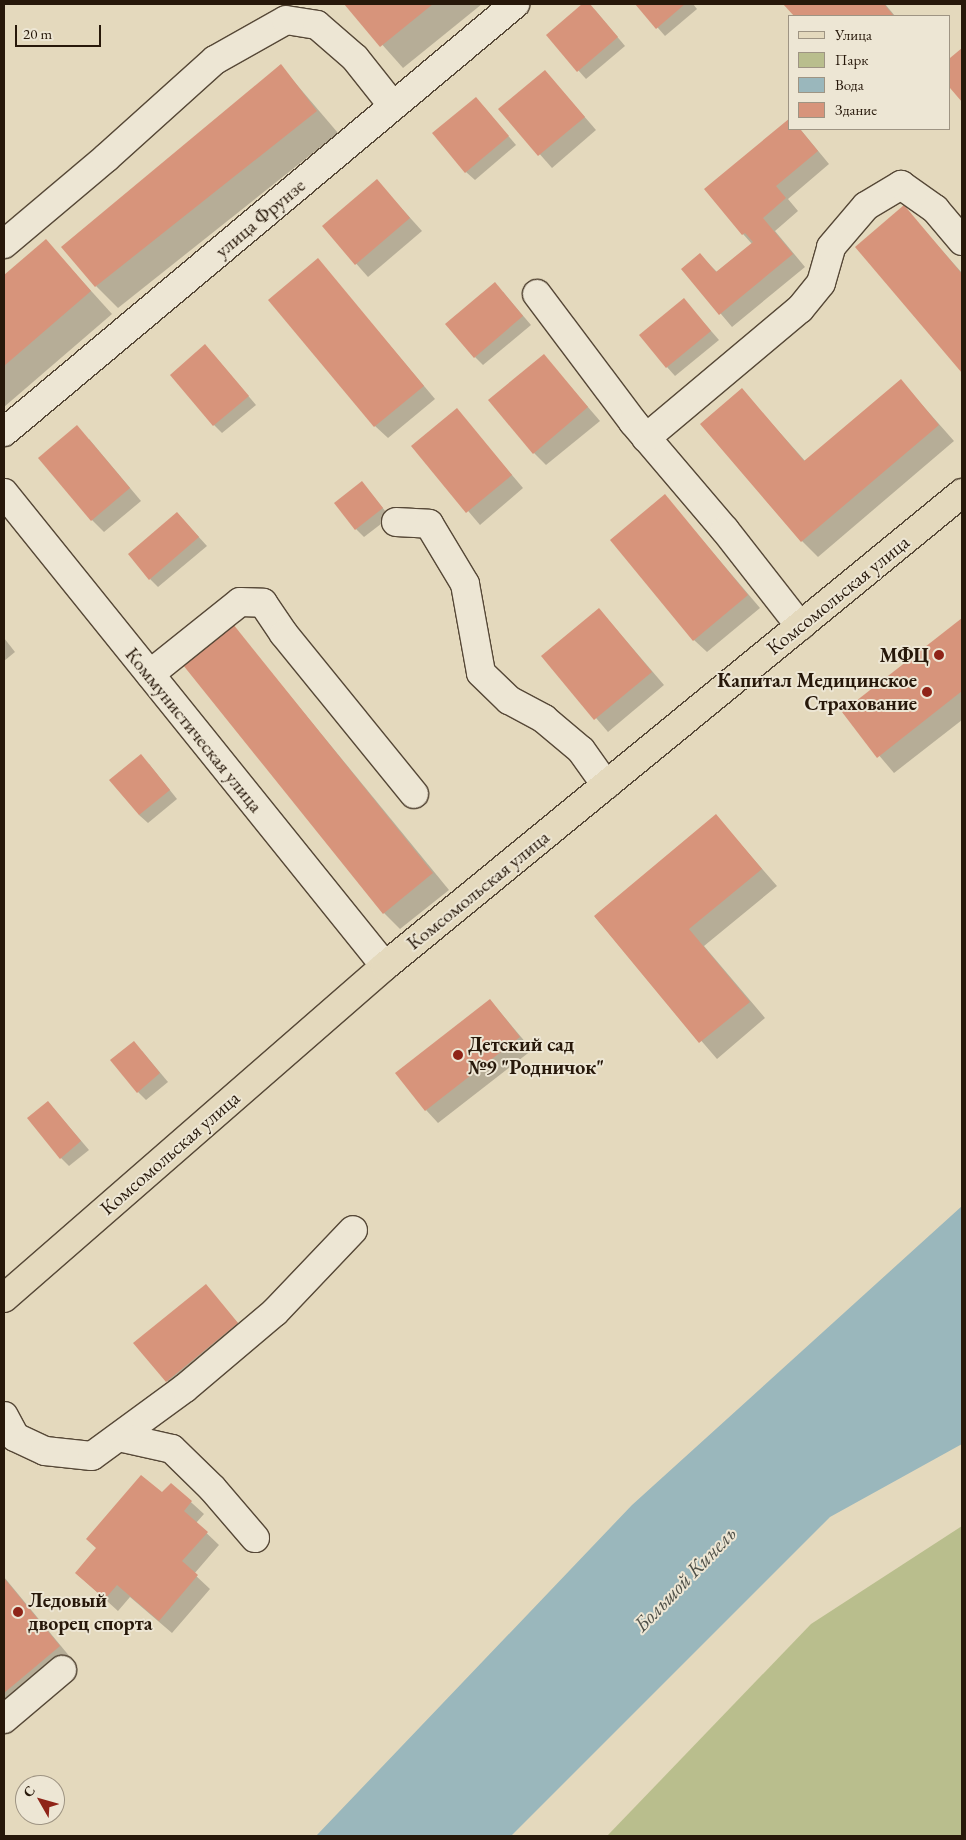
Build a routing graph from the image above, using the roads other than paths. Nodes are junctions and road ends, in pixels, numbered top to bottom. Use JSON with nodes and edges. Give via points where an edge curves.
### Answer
{"nodes":[{"id":1,"x":516,"y":4,"type":"edge"},
{"id":2,"x":315,"y":14,"type":"edge"},
{"id":3,"x":393,"y":106,"type":"junction"},
{"id":4,"x":962,"y":241,"type":"edge"},
{"id":5,"x":4,"y":244,"type":"edge"},
{"id":6,"x":537,"y":294,"type":"dead end"},
{"id":7,"x":4,"y":432,"type":"edge"},
{"id":8,"x":646,"y":438,"type":"junction"},
{"id":9,"x":4,"y":493,"type":"edge"},
{"id":10,"x":962,"y":493,"type":"edge"},
{"id":11,"x":396,"y":522,"type":"dead end"},
{"id":12,"x":800,"y":626,"type":"junction"},
{"id":13,"x":150,"y":674,"type":"junction"},
{"id":14,"x":606,"y":785,"type":"junction"},
{"id":15,"x":414,"y":794,"type":"dead end"},
{"id":16,"x":385,"y":966,"type":"junction"},
{"id":17,"x":353,"y":1230,"type":"dead end"},
{"id":18,"x":4,"y":1298,"type":"edge"},
{"id":19,"x":4,"y":1416,"type":"edge"},
{"id":20,"x":119,"y":1437,"type":"junction"},
{"id":21,"x":255,"y":1538,"type":"dead end"},
{"id":22,"x":62,"y":1670,"type":"dead end"},
{"id":23,"x":4,"y":1718,"type":"edge"}],
"edges":[{"from":1,"to":3,"type":"street","name":"улица Фрунзе"},
{"from":2,"to":3,"type":"street"},
{"from":2,"to":5,"type":"street","via":[[286,20],[215,60]]},
{"from":3,"to":7,"type":"street","name":"улица Фрунзе"},
{"from":4,"to":8,"type":"street","via":[[935,208],[902,184],[866,206],[831,248],[821,283],[800,308]]},
{"from":6,"to":8,"type":"street"},
{"from":8,"to":12,"type":"street","via":[[725,530]]},
{"from":9,"to":13,"type":"street","name":"Коммунистическая улица"},
{"from":10,"to":12,"type":"main road","name":"Комсомольская улица"},
{"from":11,"to":14,"type":"street","via":[[428,524],[466,584],[481,673],[509,700],[544,719],[581,750]]},
{"from":12,"to":14,"type":"main road","name":"Комсомольская улица"},
{"from":13,"to":15,"type":"street","via":[[240,602],[263,602],[284,634]]},
{"from":13,"to":16,"type":"street","name":"Коммунистическая улица"},
{"from":14,"to":16,"type":"main road","name":"Комсомольская улица"},
{"from":16,"to":18,"type":"main road","name":"Комсомольская улица"},
{"from":17,"to":20,"type":"street","via":[[275,1312],[185,1388]]},
{"from":19,"to":20,"type":"street","via":[[16,1437],[45,1451],[92,1456]]},
{"from":20,"to":21,"type":"street","via":[[172,1450],[212,1488]]},
{"from":22,"to":23,"type":"street"}]}
